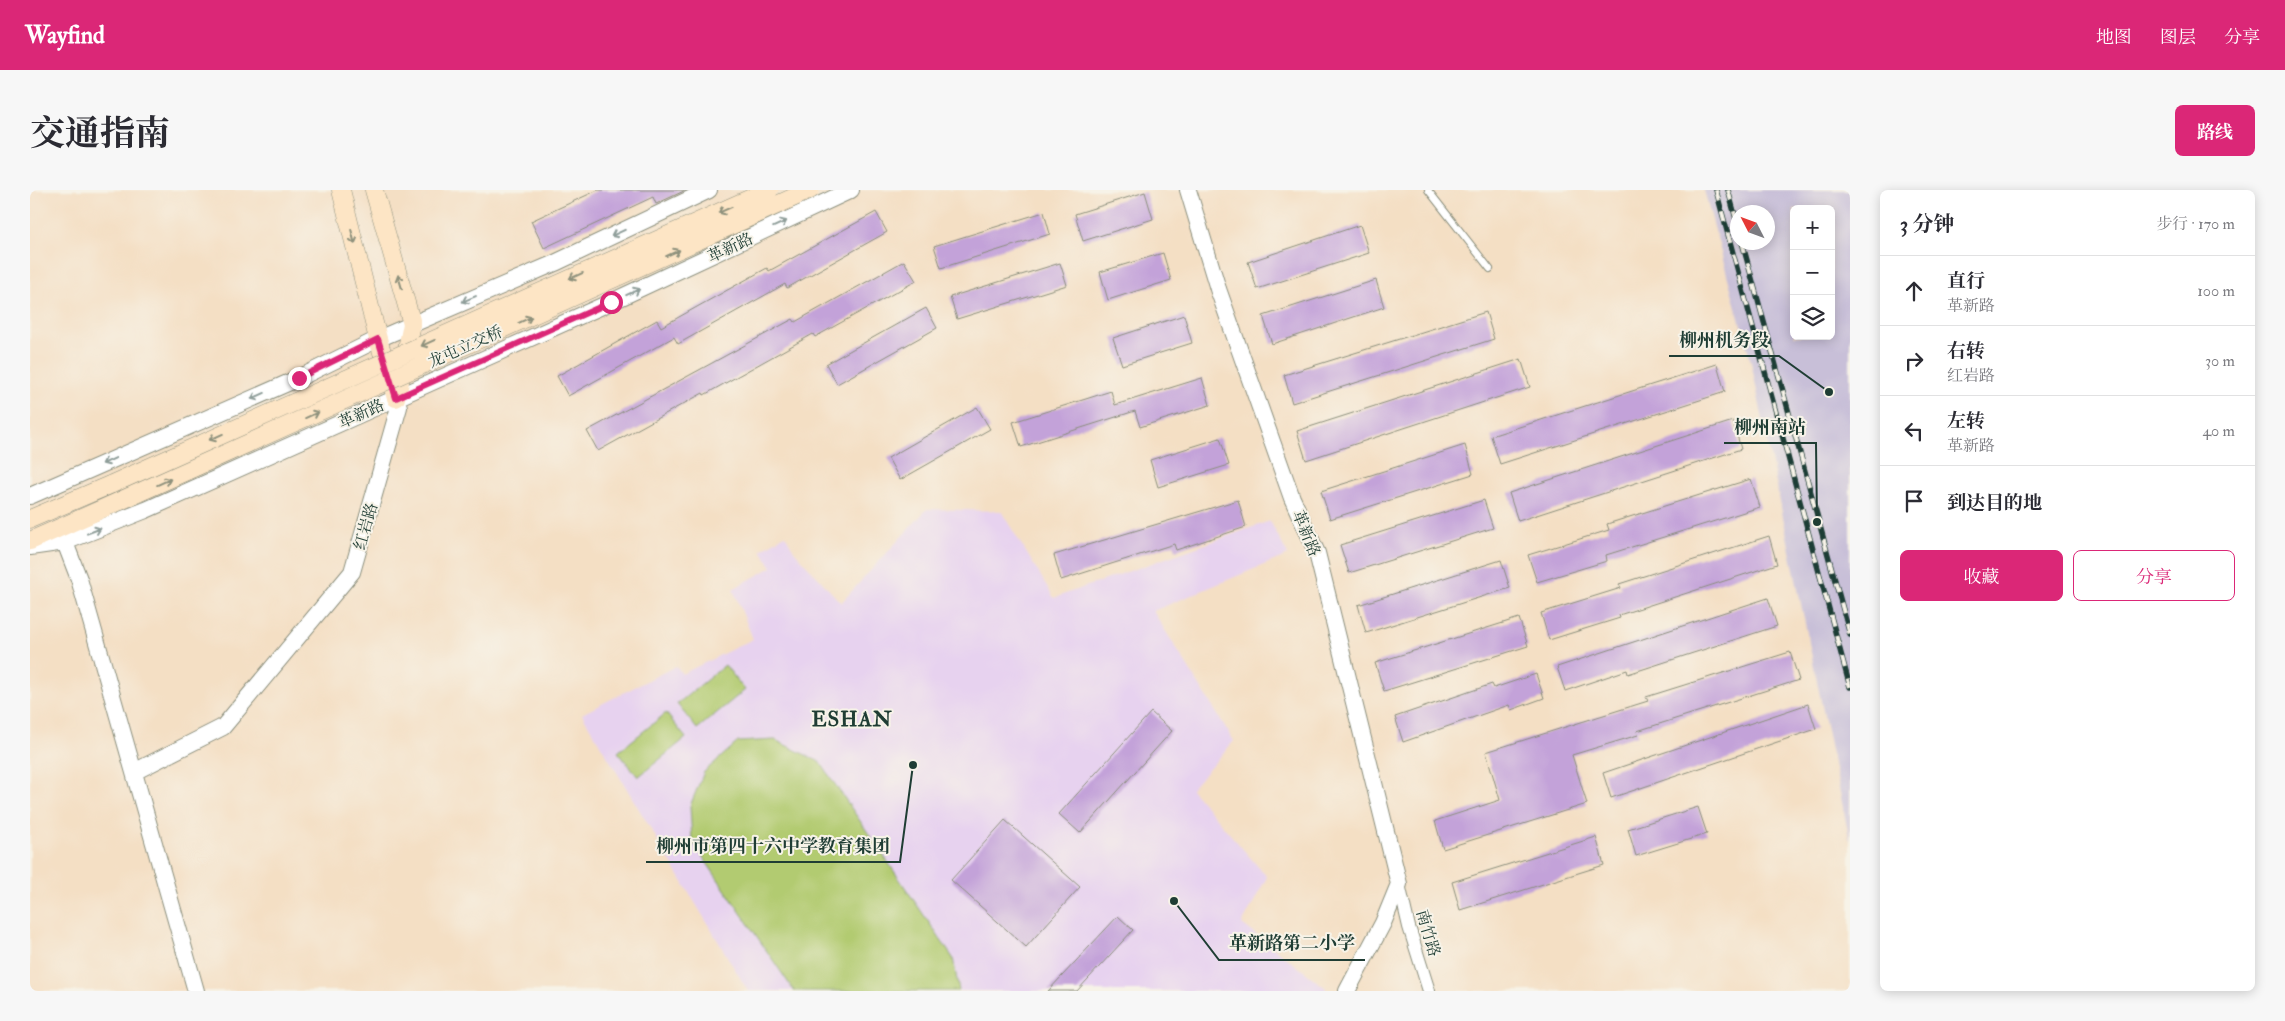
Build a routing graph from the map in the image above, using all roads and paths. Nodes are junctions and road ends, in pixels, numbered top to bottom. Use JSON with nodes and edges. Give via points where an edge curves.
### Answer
{"nodes":[{"id":1,"x":340,"y":190,"type":"edge"},
{"id":2,"x":374,"y":190,"type":"edge"},
{"id":3,"x":710,"y":190,"type":"edge"},
{"id":4,"x":769,"y":190,"type":"edge"},
{"id":5,"x":810,"y":190,"type":"edge"},
{"id":6,"x":851,"y":190,"type":"edge"},
{"id":7,"x":1428,"y":190,"type":"edge"},
{"id":8,"x":1191,"y":192,"type":"edge"},
{"id":9,"x":1490,"y":269,"type":"dead end"},
{"id":10,"x":412,"y":324,"type":"junction"},
{"id":11,"x":378,"y":339,"type":"junction"},
{"id":12,"x":396,"y":398,"type":"junction"},
{"id":13,"x":30,"y":496,"type":"edge"},
{"id":14,"x":120,"y":502,"type":"joint"},
{"id":15,"x":30,"y":518,"type":"edge"},
{"id":16,"x":62,"y":535,"type":"junction"},
{"id":17,"x":30,"y":540,"type":"edge"},
{"id":18,"x":30,"y":548,"type":"edge"},
{"id":19,"x":134,"y":772,"type":"junction"},
{"id":20,"x":1399,"y":884,"type":"junction"},
{"id":21,"x":196,"y":991,"type":"edge"},
{"id":22,"x":1347,"y":991,"type":"edge"},
{"id":23,"x":1429,"y":991,"type":"edge"}],
"edges":[{"from":1,"to":11,"type":"main road","name":"红岩路","one_way":true},
{"from":10,"to":2,"type":"main road","one_way":true},
{"from":3,"to":10,"type":"street","one_way":true},
{"from":4,"to":15,"type":"main road","name":"龙屯立交桥","one_way":true,"bridge":true},
{"from":14,"to":5,"type":"main road","name":"龙屯立交桥","one_way":true,"bridge":true},
{"from":12,"to":6,"type":"street","name":"革新路","one_way":true},
{"from":7,"to":9,"type":"lane"},
{"from":8,"to":20,"type":"street","name":"革新路","via":[[1218,289],[1292,498],[1317,553]]},
{"from":10,"to":11,"type":"street"},
{"from":10,"to":12,"type":"main road"},
{"from":11,"to":12,"type":"main road","name":"红岩路"},
{"from":11,"to":13,"type":"street","one_way":true,"via":[[299,378]]},
{"from":16,"to":12,"type":"street","name":"革新路","one_way":true,"via":[[146,510]]},
{"from":12,"to":19,"type":"street","name":"红岩路","via":[[399,407],[352,572],[223,727]]},
{"from":14,"to":16,"type":"main road","name":"革新路"},
{"from":16,"to":17,"type":"main road","name":"革新路"},
{"from":16,"to":18,"type":"street","name":"革新路"},
{"from":16,"to":19,"type":"street","via":[[78,579]]},
{"from":19,"to":21,"type":"street"},
{"from":20,"to":22,"type":"street","via":[[1383,923]]},
{"from":20,"to":23,"type":"street","name":"南竹路"}]}
